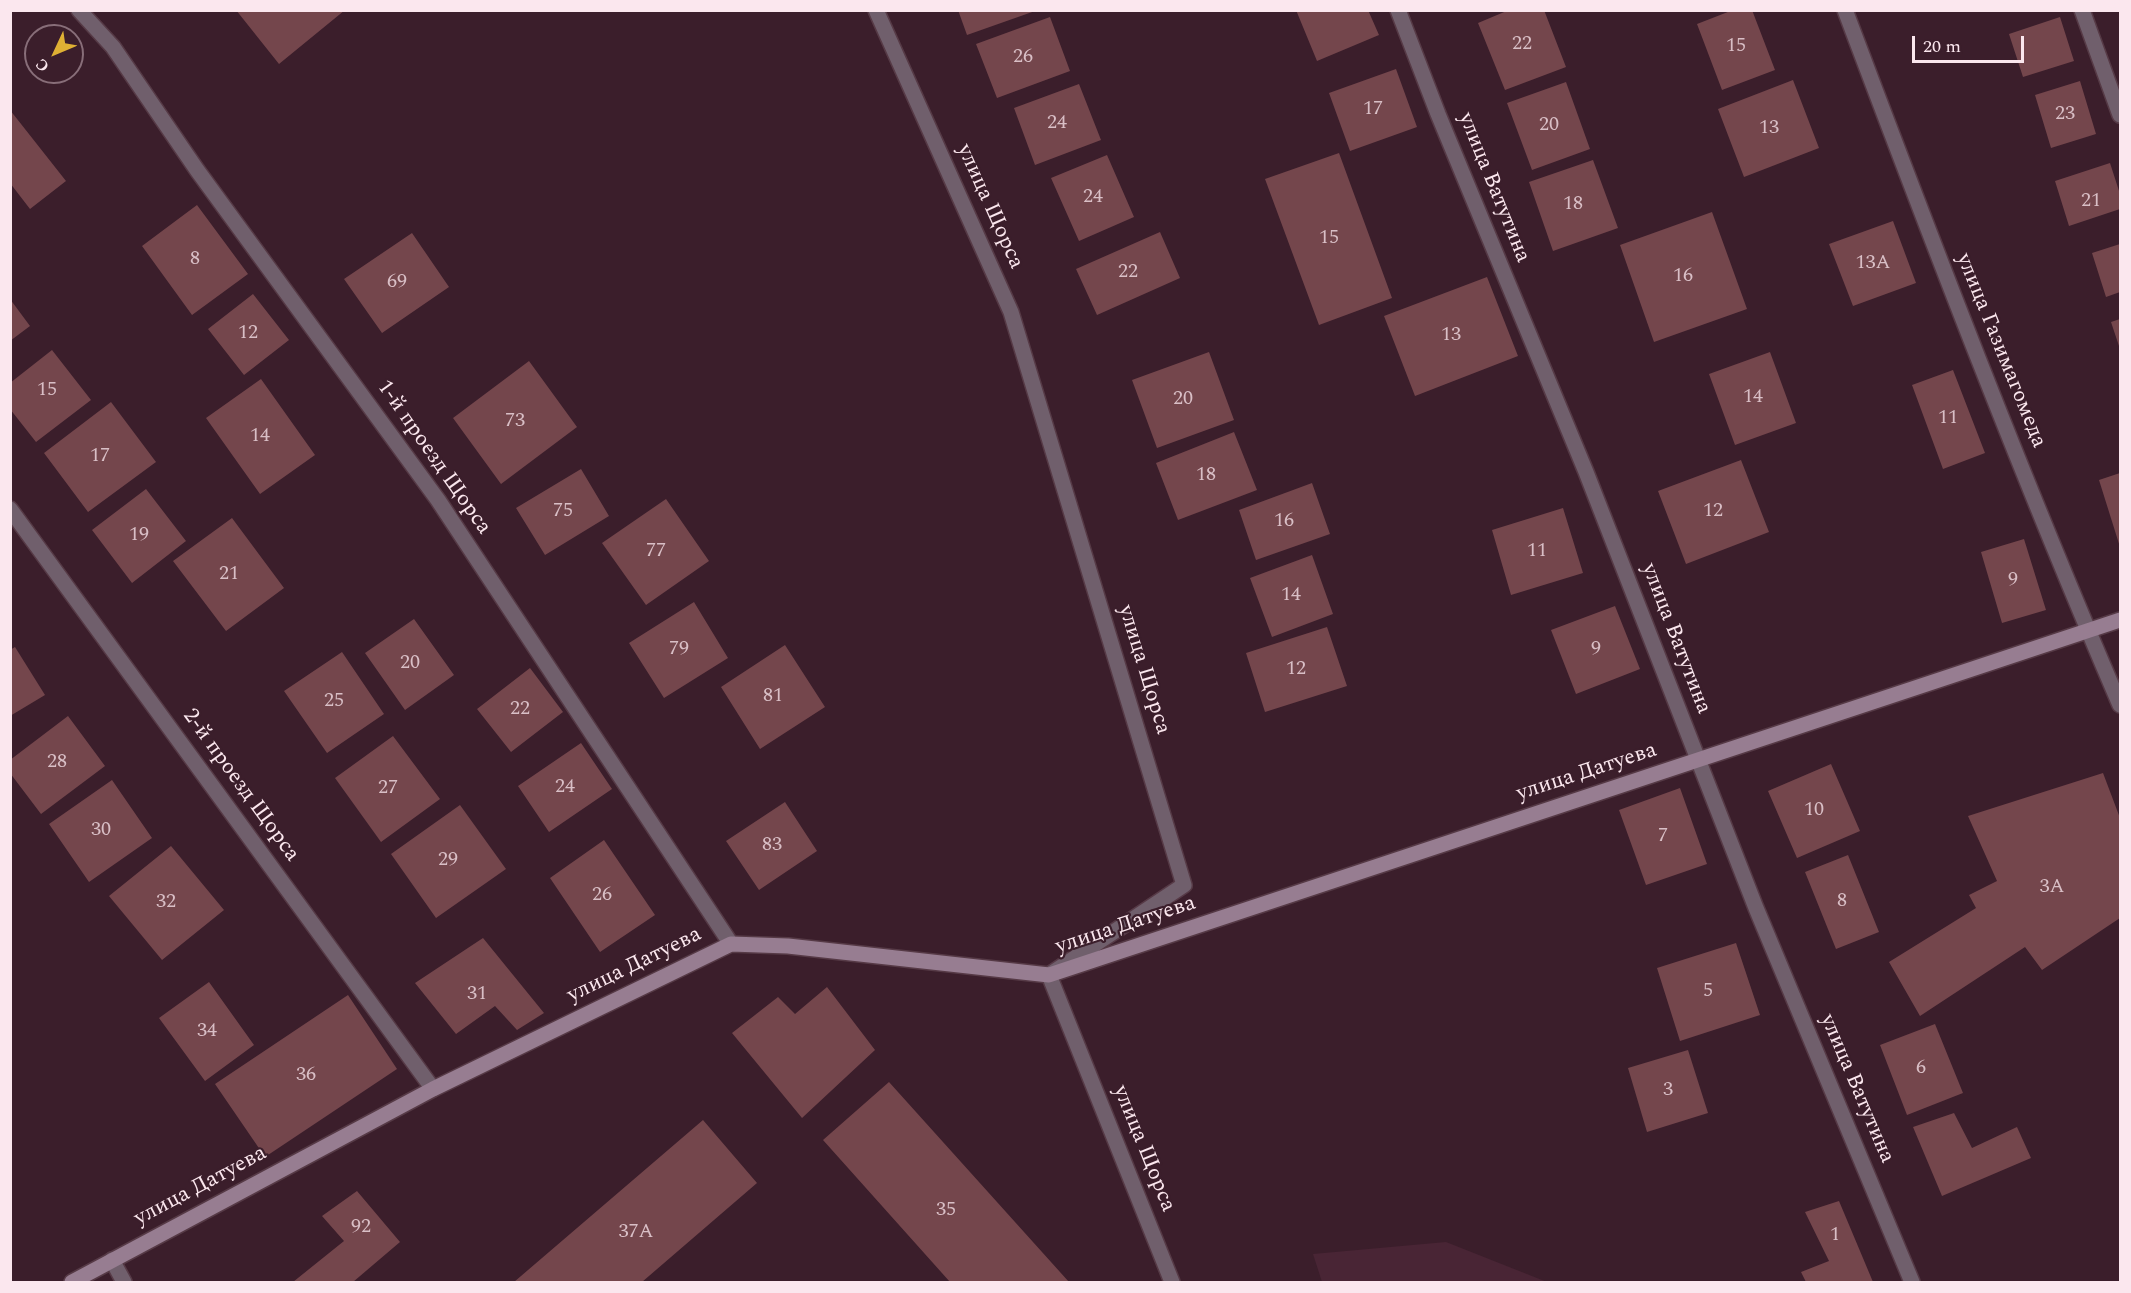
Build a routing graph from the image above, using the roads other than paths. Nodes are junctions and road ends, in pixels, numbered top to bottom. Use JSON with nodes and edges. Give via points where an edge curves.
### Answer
{"nodes":[{"id":1,"x":79,"y":10,"type":"edge"},
{"id":2,"x":876,"y":10,"type":"edge"},
{"id":3,"x":1398,"y":10,"type":"edge"},
{"id":4,"x":1845,"y":10,"type":"edge"},
{"id":5,"x":2082,"y":10,"type":"edge"},
{"id":6,"x":2121,"y":115,"type":"edge"},
{"id":7,"x":10,"y":509,"type":"edge"},
{"id":8,"x":2121,"y":620,"type":"edge"},
{"id":9,"x":2088,"y":630,"type":"junction"},
{"id":10,"x":2121,"y":705,"type":"edge"},
{"id":11,"x":1698,"y":759,"type":"junction"},
{"id":12,"x":731,"y":944,"type":"junction"},
{"id":13,"x":1049,"y":975,"type":"junction"},
{"id":14,"x":433,"y":1089,"type":"junction"},
{"id":15,"x":112,"y":1260,"type":"junction"},
{"id":16,"x":72,"y":1282,"type":"edge"},
{"id":17,"x":124,"y":1282,"type":"edge"},
{"id":18,"x":1172,"y":1282,"type":"edge"},
{"id":19,"x":1912,"y":1282,"type":"edge"}],
"edges":[{"from":1,"to":12,"type":"street","name":"1-й проезд Щорса","via":[[113,47],[197,170],[438,500]]},
{"from":2,"to":13,"type":"street","name":"улица Щорса","via":[[1011,312],[1184,885]]},
{"from":3,"to":11,"type":"street","name":"улица Ватутина"},
{"from":4,"to":9,"type":"street","name":"улица Газимагомеда","via":[[1928,231]]},
{"from":5,"to":6,"type":"street"},
{"from":7,"to":14,"type":"street","name":"2-й проезд Щорса"},
{"from":8,"to":9,"type":"street","name":"улица Датуева"},
{"from":9,"to":10,"type":"street","name":"улица Газимагомеда"},
{"from":9,"to":11,"type":"street","name":"улица Датуева"},
{"from":11,"to":13,"type":"street","name":"улица Датуева"},
{"from":11,"to":19,"type":"street","name":"улица Ватутина"},
{"from":12,"to":13,"type":"street","name":"улица Датуева","via":[[788,946]]},
{"from":12,"to":14,"type":"street","name":"улица Датуева"},
{"from":13,"to":18,"type":"street","name":"улица Щорса"},
{"from":14,"to":15,"type":"street","name":"улица Датуева"},
{"from":15,"to":16,"type":"street","name":"улица Датуева"},
{"from":15,"to":17,"type":"street"}]}
